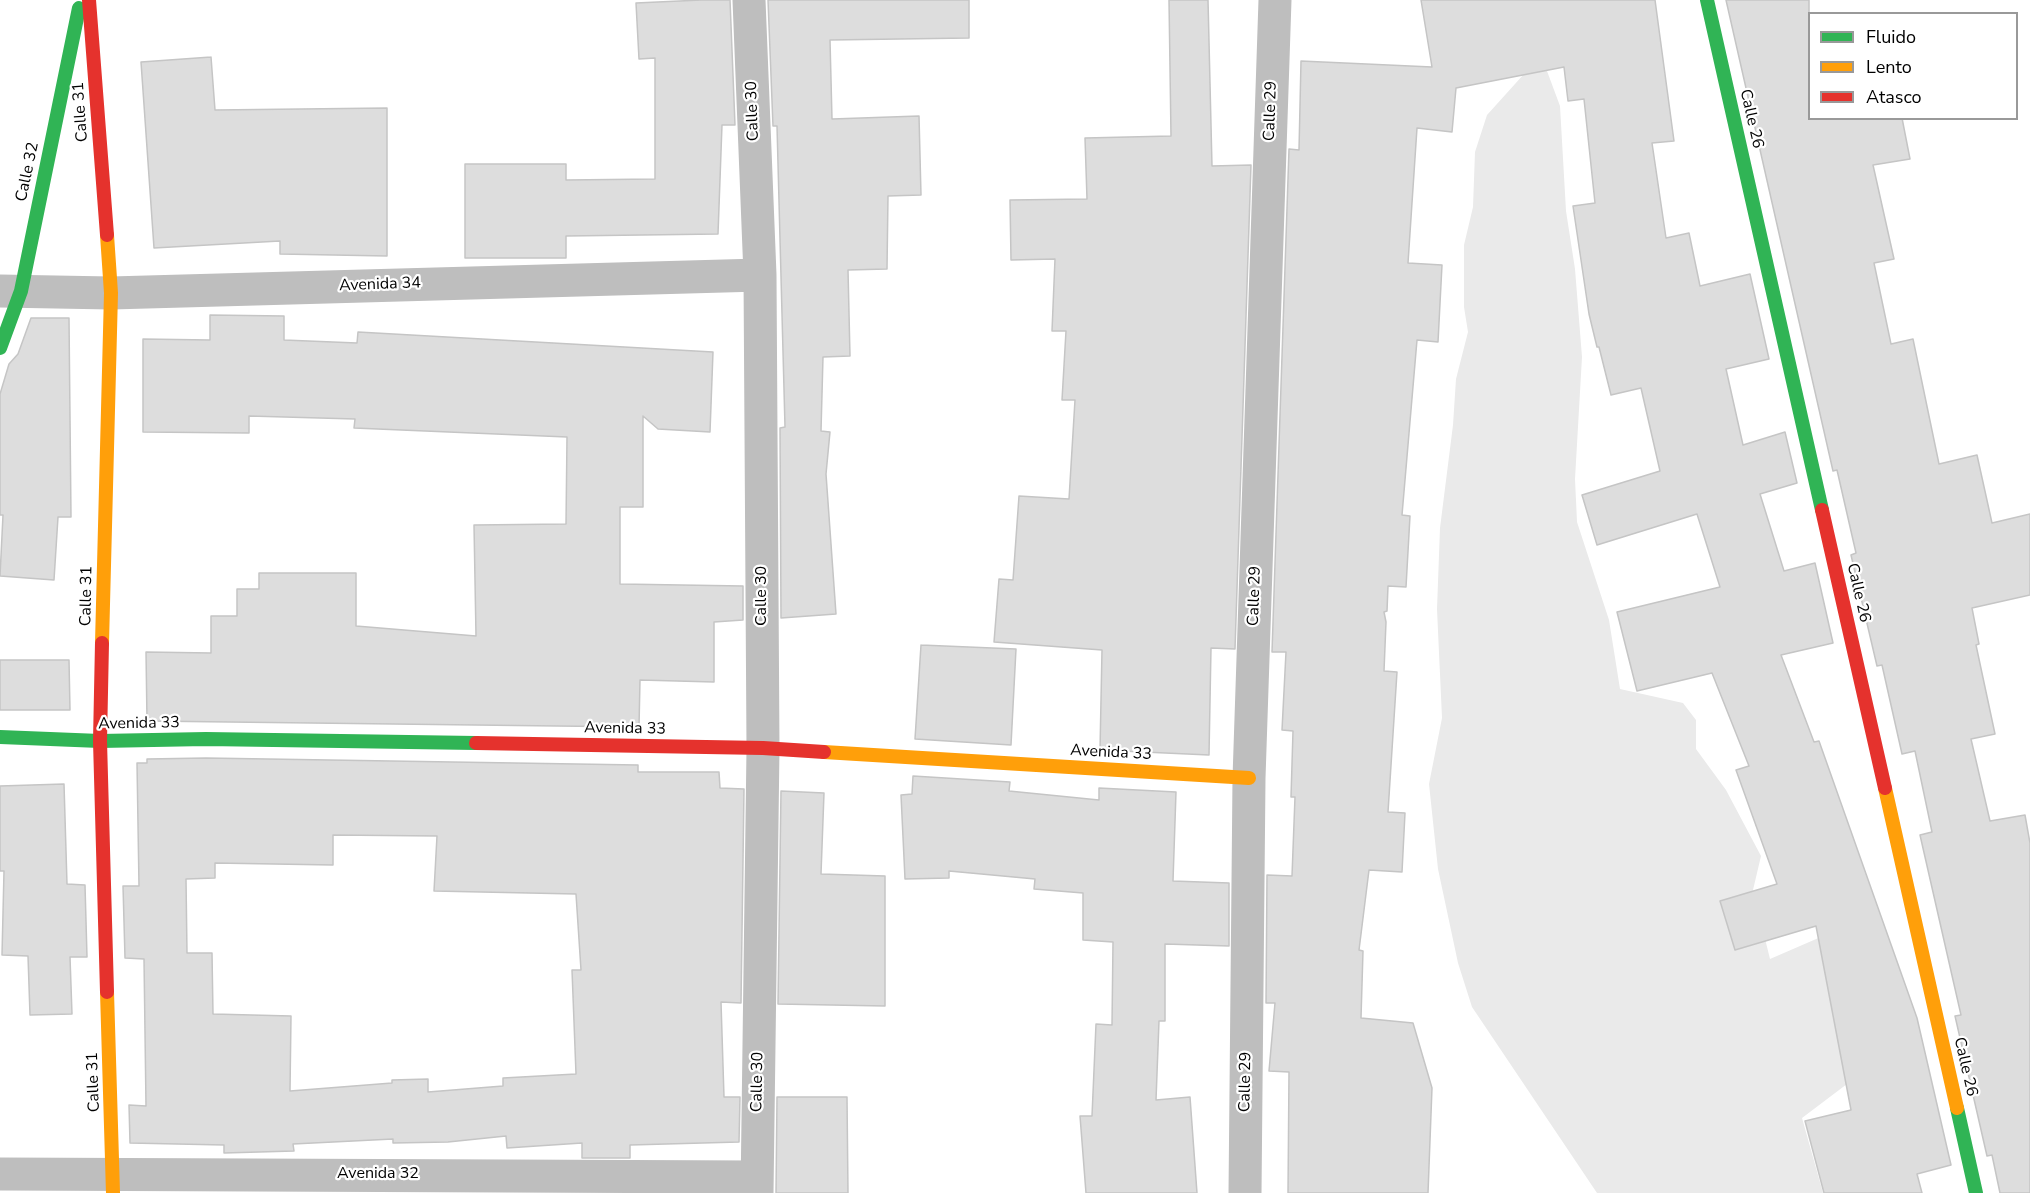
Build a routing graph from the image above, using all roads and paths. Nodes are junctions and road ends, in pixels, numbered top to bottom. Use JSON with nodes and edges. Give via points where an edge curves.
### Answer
{"nodes":[{"id":1,"x":80,"y":0,"type":"edge"},
{"id":2,"x":89,"y":0,"type":"edge"},
{"id":3,"x":748,"y":0,"type":"edge"},
{"id":4,"x":1275,"y":0,"type":"edge"},
{"id":5,"x":1707,"y":0,"type":"edge"},
{"id":6,"x":760,"y":275,"type":"junction"},
{"id":7,"x":10,"y":291,"type":"edge"},
{"id":8,"x":111,"y":293,"type":"junction"},
{"id":9,"x":0,"y":348,"type":"edge"},
{"id":10,"x":0,"y":737,"type":"edge"},
{"id":11,"x":100,"y":741,"type":"junction"},
{"id":12,"x":763,"y":748,"type":"junction"},
{"id":13,"x":1249,"y":778,"type":"junction"},
{"id":14,"x":0,"y":1174,"type":"edge"},
{"id":15,"x":113,"y":1183,"type":"edge"},
{"id":16,"x":757,"y":1185,"type":"edge"},
{"id":17,"x":1245,"y":1193,"type":"edge"},
{"id":18,"x":1976,"y":1193,"type":"edge"}],
"edges":[{"from":1,"to":7,"type":"street","name":"Calle 32"},
{"from":2,"to":8,"type":"street","name":"Calle 31"},
{"from":3,"to":6,"type":"street","name":"Calle 30"},
{"from":4,"to":13,"type":"street","name":"Calle 29"},
{"from":5,"to":18,"type":"street","name":"Calle 26"},
{"from":6,"to":8,"type":"street","name":"Avenida 34"},
{"from":6,"to":12,"type":"street","name":"Calle 30"},
{"from":7,"to":8,"type":"street","name":"Avenida 34"},
{"from":7,"to":9,"type":"street","name":"Calle 32"},
{"from":8,"to":11,"type":"street","name":"Calle 31"},
{"from":10,"to":11,"type":"street","name":"Avenida 33"},
{"from":11,"to":12,"type":"street","name":"Avenida 33","via":[[206,739]]},
{"from":11,"to":15,"type":"street","name":"Calle 31"},
{"from":12,"to":13,"type":"street","name":"Avenida 33"},
{"from":12,"to":16,"type":"street","name":"Calle 30"},
{"from":13,"to":17,"type":"street","name":"Calle 29"},
{"from":14,"to":15,"type":"street","name":"Avenida 32"},
{"from":15,"to":16,"type":"street","name":"Avenida 32"}]}
